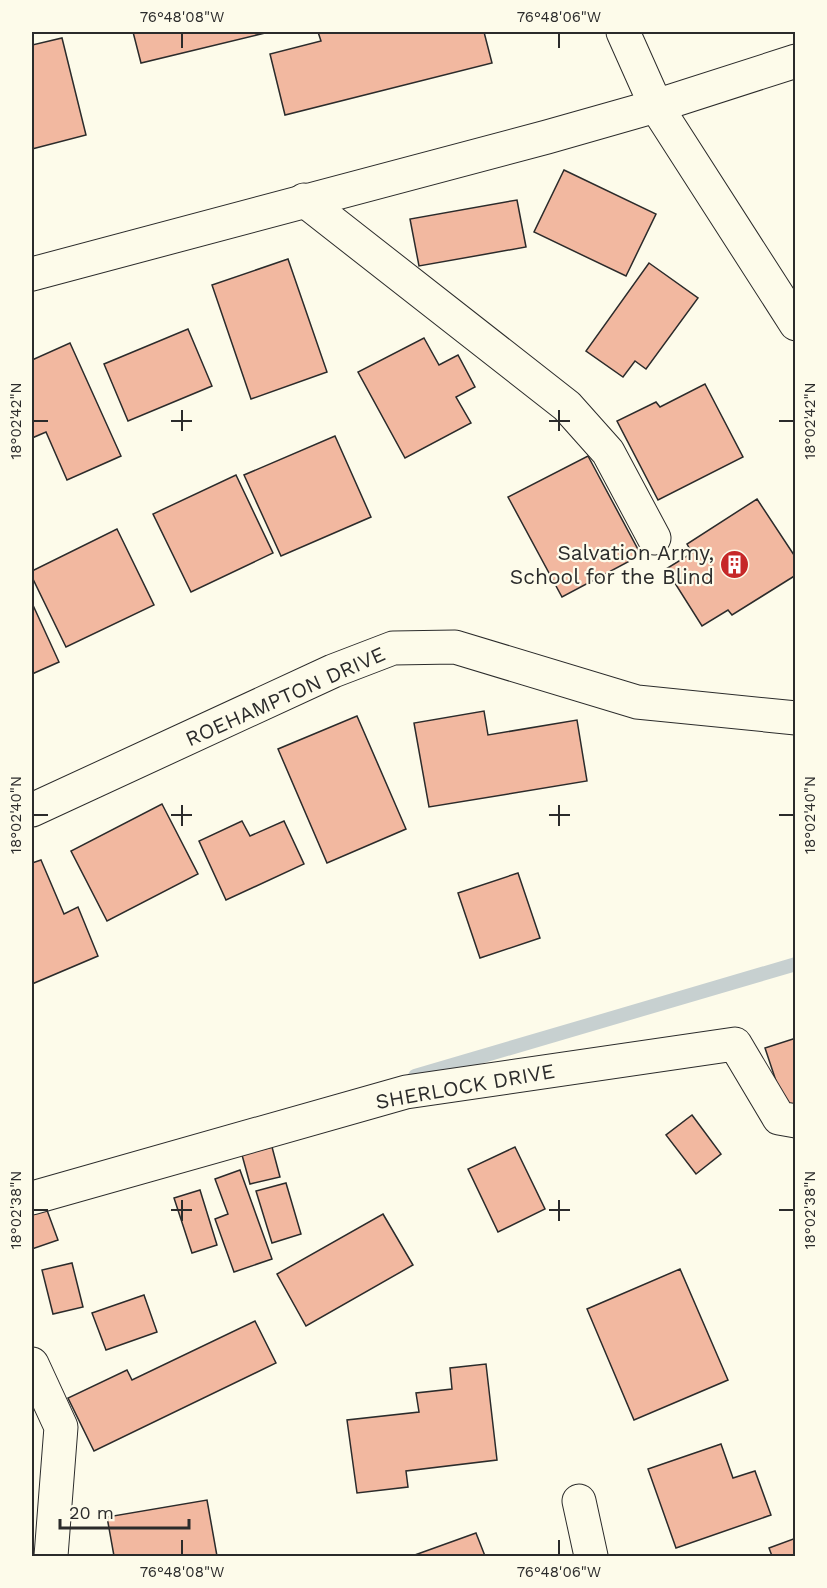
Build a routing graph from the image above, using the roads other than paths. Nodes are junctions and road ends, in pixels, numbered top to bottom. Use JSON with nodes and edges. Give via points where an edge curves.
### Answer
{"nodes":[{"id":1,"x":622,"y":32,"type":"edge"},
{"id":2,"x":795,"y":61,"type":"edge"},
{"id":3,"x":656,"y":106,"type":"junction"},
{"id":4,"x":304,"y":201,"type":"junction"},
{"id":5,"x":32,"y":274,"type":"edge"},
{"id":6,"x":795,"y":324,"type":"edge"},
{"id":7,"x":654,"y":538,"type":"dead end"},
{"id":8,"x":795,"y":718,"type":"edge"},
{"id":9,"x":32,"y":810,"type":"edge"},
{"id":10,"x":795,"y":1121,"type":"edge"},
{"id":11,"x":32,"y":1198,"type":"edge"},
{"id":12,"x":32,"y":1364,"type":"edge"},
{"id":13,"x":579,"y":1501,"type":"dead end"},
{"id":14,"x":51,"y":1557,"type":"edge"},
{"id":15,"x":591,"y":1557,"type":"edge"}],
"edges":[{"from":1,"to":3,"type":"street"},
{"from":2,"to":3,"type":"street"},
{"from":3,"to":4,"type":"street"},
{"from":3,"to":6,"type":"street"},
{"from":4,"to":5,"type":"street"},
{"from":4,"to":7,"type":"street","via":[[567,406],[608,452]]},
{"from":8,"to":9,"type":"street","name":"ROEHAMPTON DRIVE","via":[[637,702],[455,647],[393,648],[333,671]]},
{"from":10,"to":11,"type":"street","name":"SHERLOCK DRIVE","via":[[779,1118],[735,1044],[406,1092]]},
{"from":12,"to":14,"type":"street","via":[[61,1427]]},
{"from":13,"to":15,"type":"street"}]}
